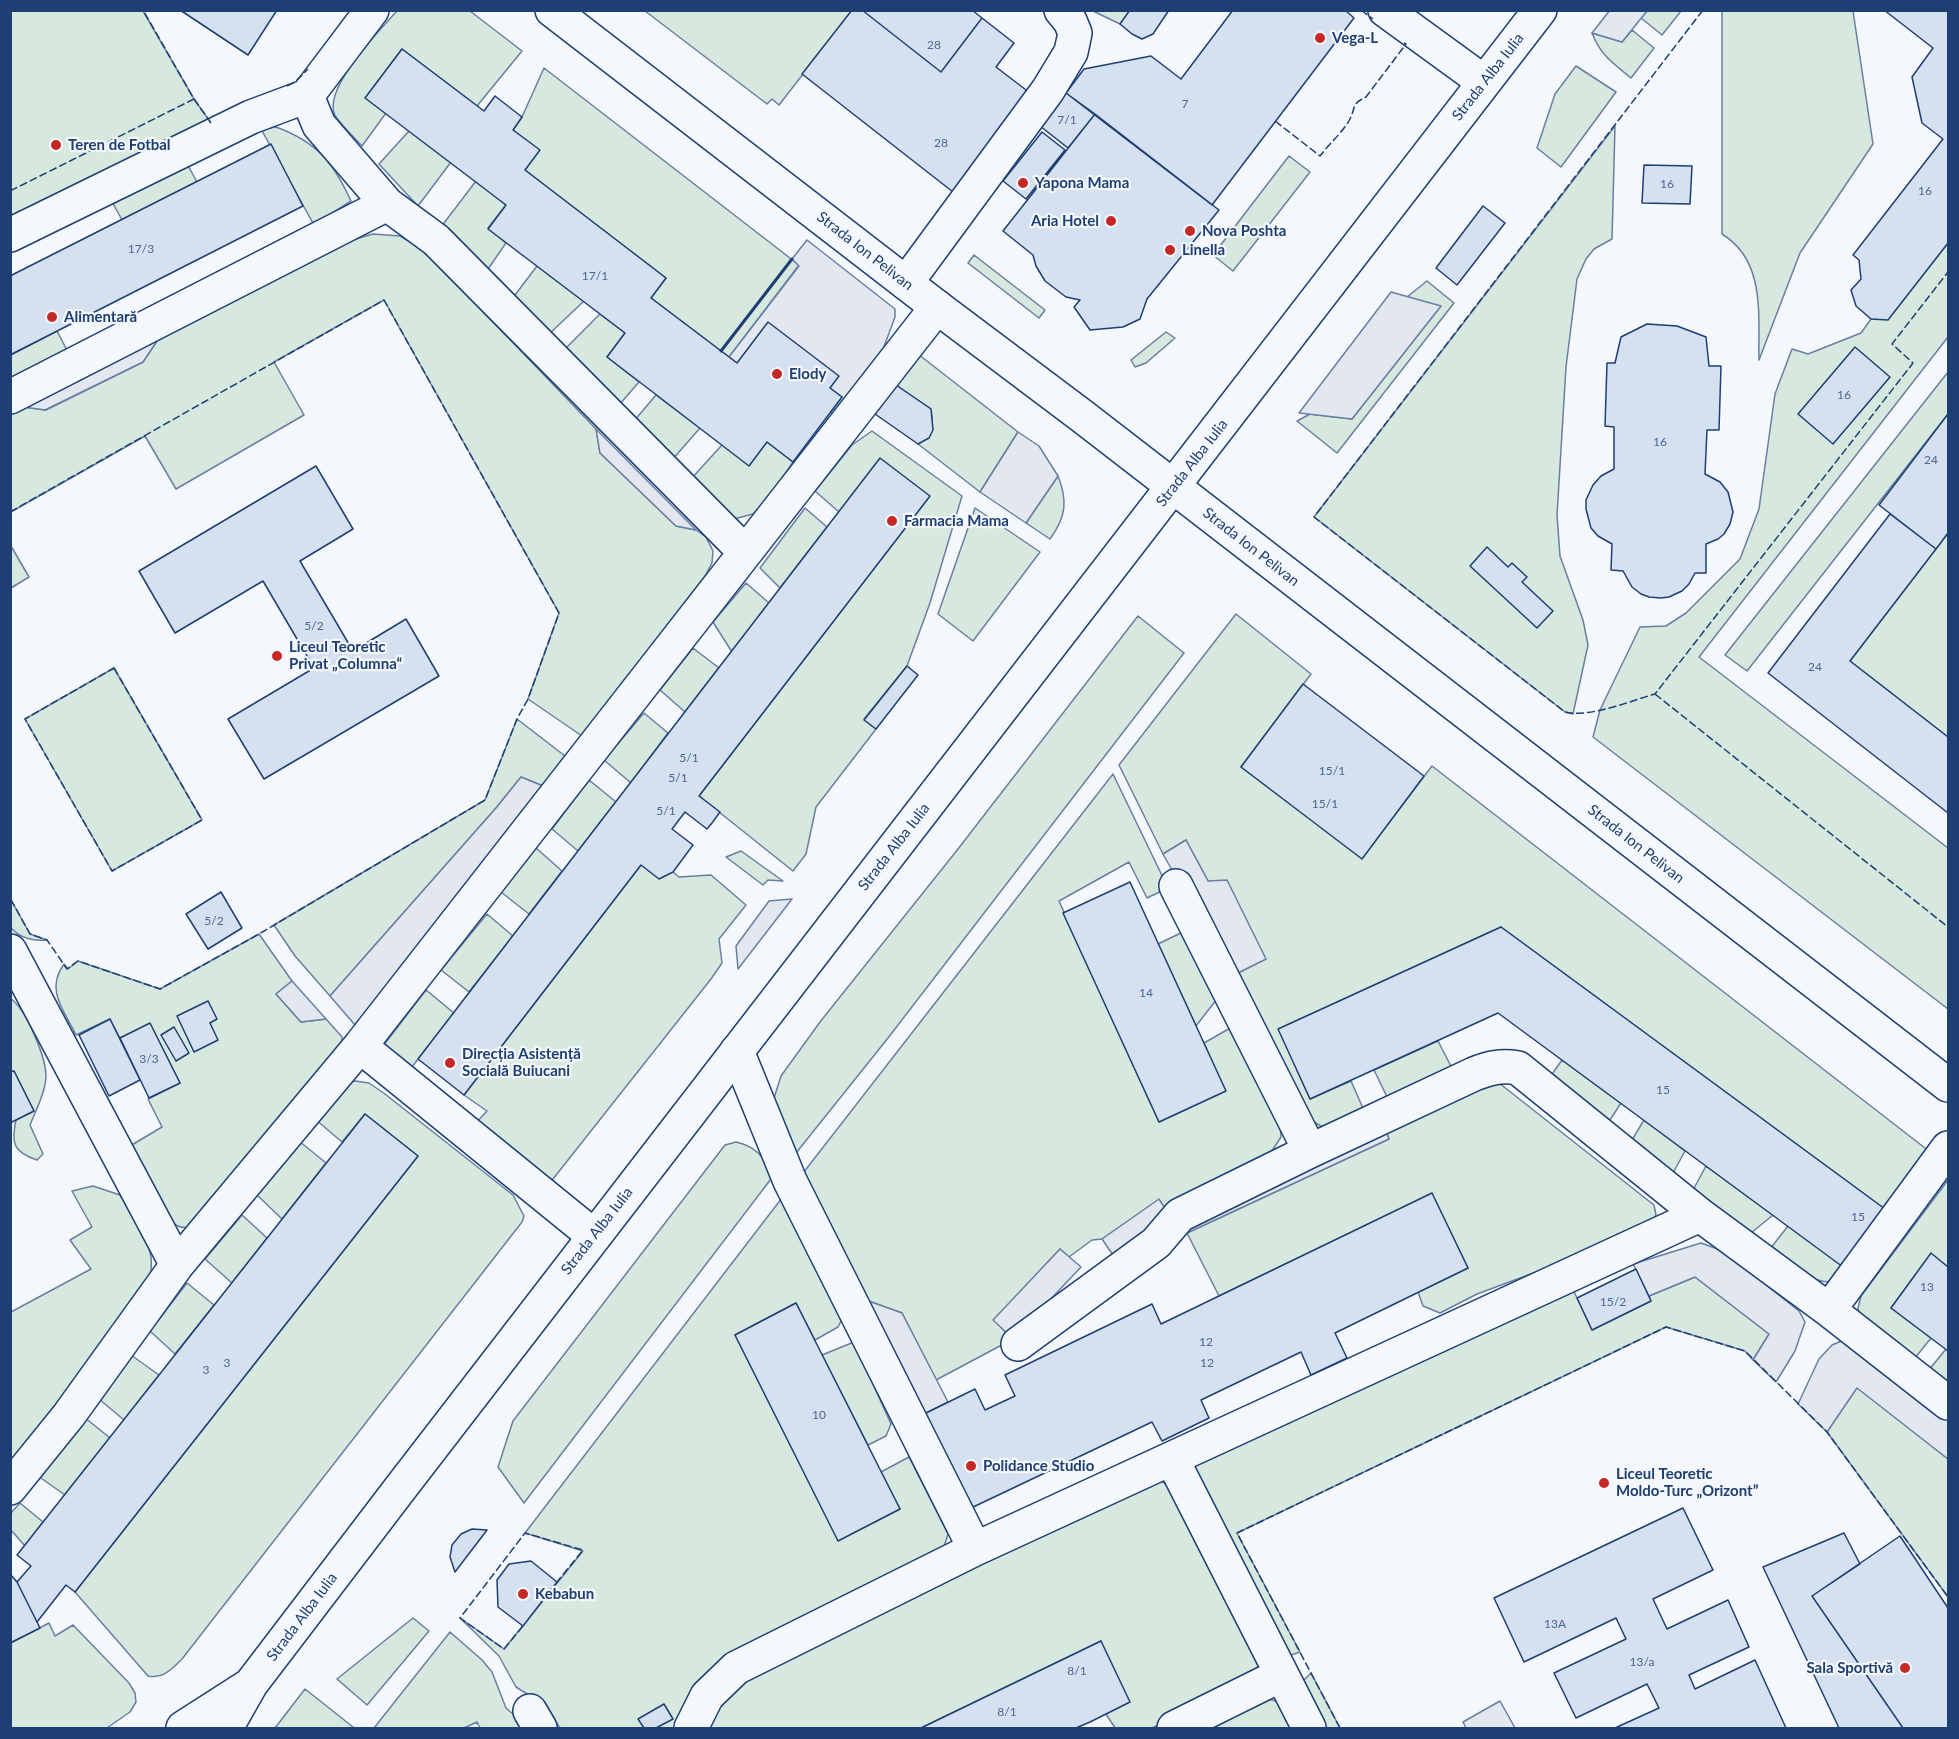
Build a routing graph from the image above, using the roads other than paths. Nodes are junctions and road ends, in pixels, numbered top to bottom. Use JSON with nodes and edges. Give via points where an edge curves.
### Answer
{"nodes":[{"id":1,"x":372,"y":10,"type":"edge"},
{"id":2,"x":552,"y":10,"type":"edge"},
{"id":3,"x":1061,"y":10,"type":"edge"},
{"id":4,"x":1384,"y":10,"type":"edge"},
{"id":5,"x":1539,"y":10,"type":"edge"},
{"id":6,"x":1484,"y":82,"type":"junction"},
{"id":7,"x":308,"y":96,"type":"junction"},
{"id":8,"x":387,"y":204,"type":"junction"},
{"id":9,"x":10,"y":235,"type":"edge"},
{"id":10,"x":906,"y":283,"type":"junction"},
{"id":11,"x":937,"y":307,"type":"junction"},
{"id":12,"x":10,"y":397,"type":"edge"},
{"id":13,"x":1173,"y":487,"type":"junction"},
{"id":14,"x":746,"y":552,"type":"junction"},
{"id":15,"x":1176,"y":886,"type":"dead end"},
{"id":16,"x":10,"y":951,"type":"edge"},
{"id":17,"x":360,"y":1046,"type":"junction"},
{"id":18,"x":736,"y":1051,"type":"junction"},
{"id":19,"x":1948,"y":1085,"type":"edge"},
{"id":20,"x":1948,"y":1148,"type":"edge"},
{"id":21,"x":1310,"y":1151,"type":"junction"},
{"id":22,"x":1700,"y":1215,"type":"junction"},
{"id":23,"x":594,"y":1236,"type":"junction"},
{"id":24,"x":177,"y":1265,"type":"junction"},
{"id":25,"x":1829,"y":1310,"type":"junction"},
{"id":26,"x":1018,"y":1344,"type":"dead end"},
{"id":27,"x":1948,"y":1403,"type":"edge"},
{"id":28,"x":1172,"y":1459,"type":"junction"},
{"id":29,"x":10,"y":1488,"type":"edge"},
{"id":30,"x":975,"y":1549,"type":"junction"},
{"id":31,"x":1281,"y":1675,"type":"junction"},
{"id":32,"x":251,"y":1684,"type":"junction"},
{"id":33,"x":183,"y":1728,"type":"edge"},
{"id":34,"x":226,"y":1728,"type":"edge"},
{"id":35,"x":691,"y":1728,"type":"edge"},
{"id":36,"x":1174,"y":1728,"type":"edge"},
{"id":37,"x":1310,"y":1728,"type":"edge"}],
"edges":[{"from":1,"to":7,"type":"main road"},
{"from":2,"to":10,"type":"main road","name":"Strada Ion Pelivan"},
{"from":3,"to":10,"type":"main road","via":[[1075,33],[1071,52],[1048,90]]},
{"from":4,"to":6,"type":"main road"},
{"from":5,"to":6,"type":"main road","name":"Strada Alba Iulia"},
{"from":6,"to":13,"type":"main road","name":"Strada Alba Iulia"},
{"from":7,"to":8,"type":"main road","via":[[319,125]]},
{"from":7,"to":9,"type":"main road","via":[[251,117]]},
{"from":8,"to":12,"type":"main road"},
{"from":8,"to":14,"type":"main road","via":[[436,240]]},
{"from":10,"to":11,"type":"main road","name":"Strada Ion Pelivan"},
{"from":11,"to":13,"type":"main road","name":"Strada Ion Pelivan"},
{"from":11,"to":14,"type":"main road"},
{"from":13,"to":18,"type":"main road","name":"Strada Alba Iulia"},
{"from":13,"to":19,"type":"main road","name":"Strada Ion Pelivan"},
{"from":14,"to":17,"type":"main road"},
{"from":15,"to":21,"type":"main road"},
{"from":16,"to":24,"type":"main road"},
{"from":17,"to":23,"type":"main road"},
{"from":17,"to":24,"type":"main road"},
{"from":18,"to":23,"type":"main road","name":"Strada Alba Iulia"},
{"from":18,"to":30,"type":"main road","via":[[790,1181]]},
{"from":20,"to":25,"type":"main road"},
{"from":21,"to":22,"type":"main road","via":[[1487,1068],[1518,1068]]},
{"from":21,"to":26,"type":"main road","via":[[1180,1215],[1156,1243]]},
{"from":22,"to":25,"type":"main road"},
{"from":22,"to":28,"type":"main road"},
{"from":23,"to":32,"type":"main road","name":"Strada Alba Iulia"},
{"from":24,"to":29,"type":"main road","via":[[69,1415]]},
{"from":25,"to":27,"type":"main road"},
{"from":28,"to":30,"type":"main road"},
{"from":28,"to":31,"type":"main road"},
{"from":30,"to":35,"type":"main road","via":[[736,1668],[707,1696]]},
{"from":31,"to":36,"type":"main road"},
{"from":31,"to":37,"type":"main road"},
{"from":32,"to":33,"type":"main road","name":"Strada Alba Iulia"},
{"from":32,"to":34,"type":"main road","name":"Strada Alba Iulia"}]}
